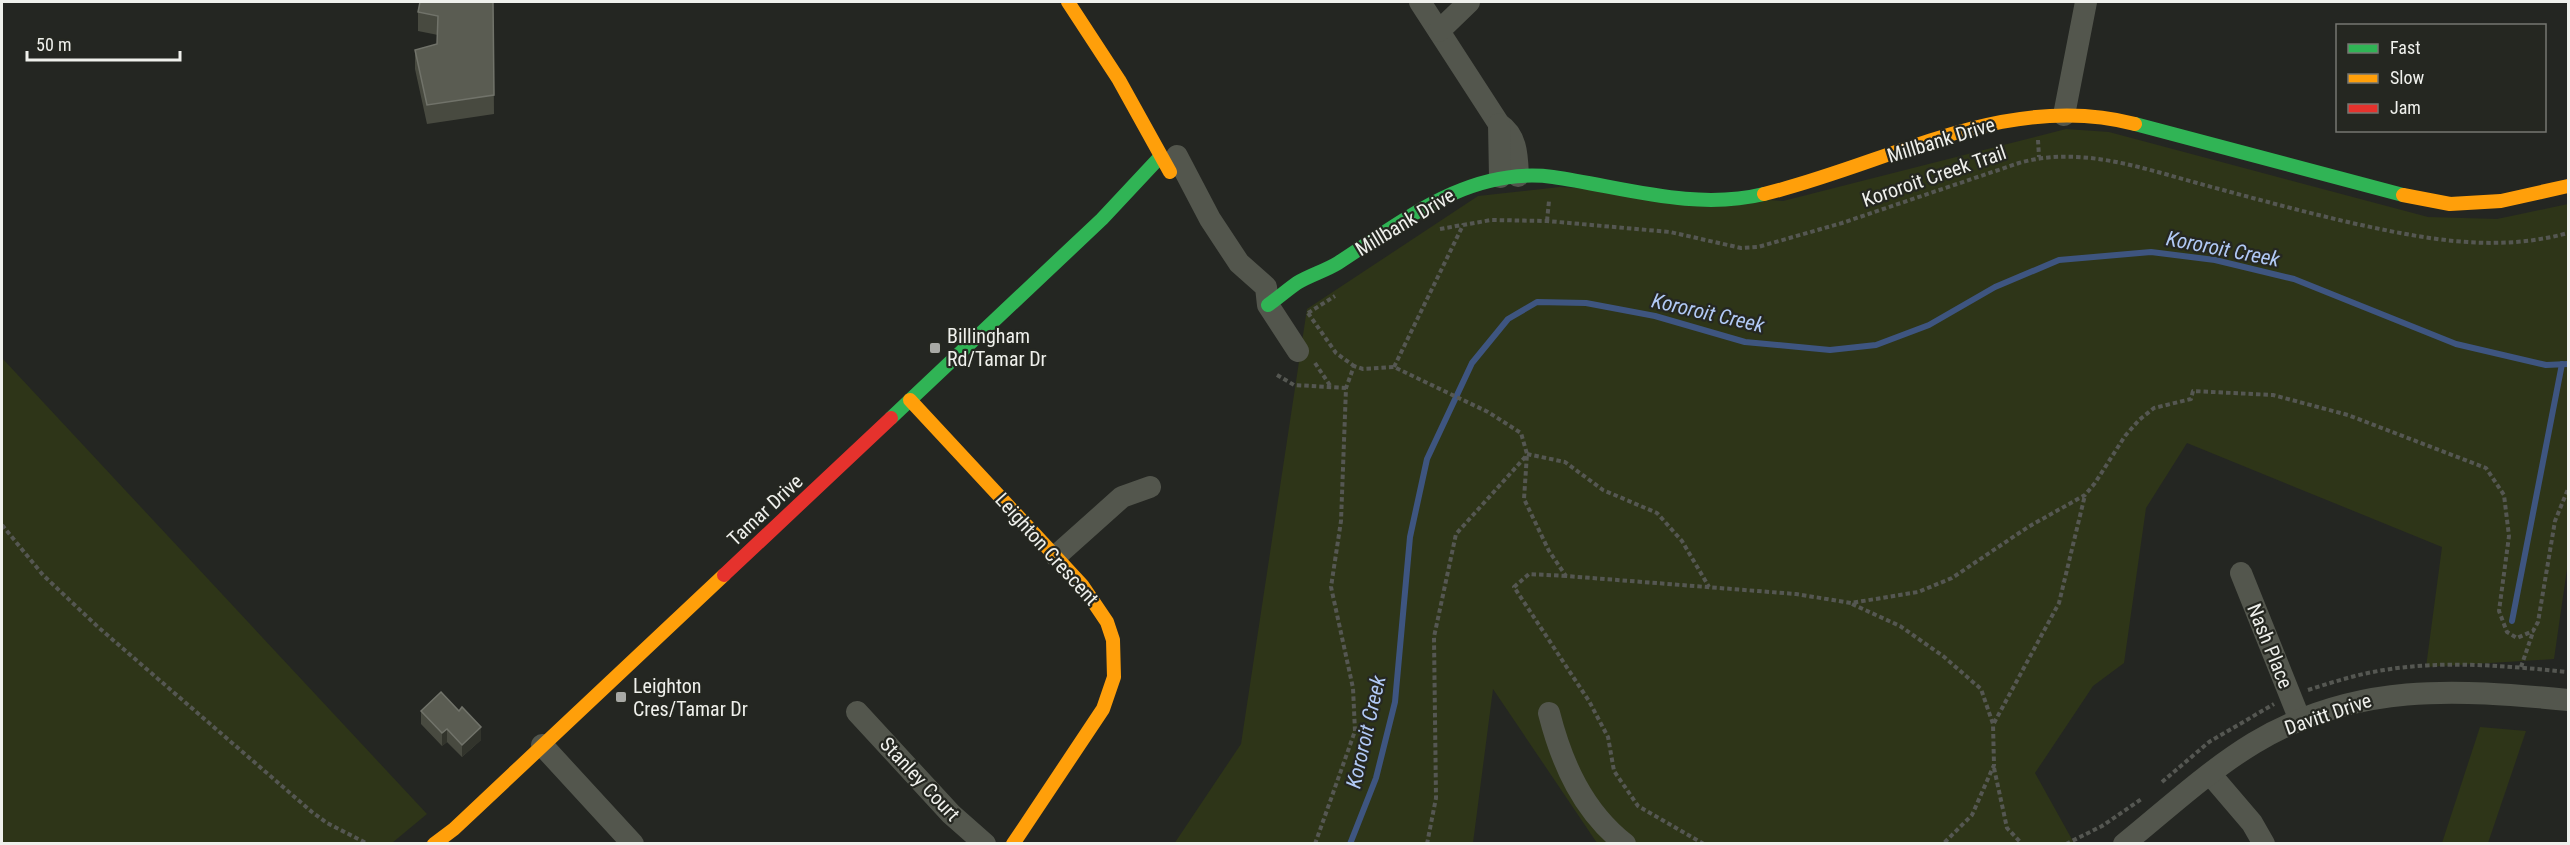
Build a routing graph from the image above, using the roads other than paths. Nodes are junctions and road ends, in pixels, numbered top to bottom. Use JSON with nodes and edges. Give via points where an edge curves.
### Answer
{"nodes":[{"id":1,"x":1068,"y":2,"type":"edge"},
{"id":2,"x":1469,"y":2,"type":"edge"},
{"id":3,"x":2086,"y":2,"type":"edge"},
{"id":4,"x":1431,"y":5,"type":"edge"},
{"id":5,"x":1440,"y":31,"type":"junction"},
{"id":6,"x":2064,"y":115,"type":"junction"},
{"id":7,"x":1167,"y":166,"type":"junction"},
{"id":8,"x":1509,"y":176,"type":"junction"},
{"id":9,"x":2568,"y":186,"type":"edge"},
{"id":10,"x":1149,"y":190,"type":"dead end"},
{"id":11,"x":1102,"y":219,"type":"junction"},
{"id":12,"x":1333,"y":266,"type":"joint"},
{"id":13,"x":1271,"y":310,"type":"junction"},
{"id":14,"x":1298,"y":351,"type":"road end"},
{"id":15,"x":909,"y":400,"type":"junction"},
{"id":16,"x":1150,"y":487,"type":"dead end"},
{"id":17,"x":1056,"y":556,"type":"junction"},
{"id":18,"x":2241,"y":573,"type":"dead end"},
{"id":19,"x":2568,"y":700,"type":"edge"},
{"id":20,"x":857,"y":712,"type":"dead end"},
{"id":21,"x":1549,"y":713,"type":"dead end"},
{"id":22,"x":2300,"y":720,"type":"junction"},
{"id":23,"x":542,"y":745,"type":"junction"},
{"id":24,"x":2211,"y":775,"type":"junction"},
{"id":25,"x":454,"y":829,"type":"junction"},
{"id":26,"x":434,"y":843,"type":"edge"},
{"id":27,"x":445,"y":843,"type":"edge"},
{"id":28,"x":633,"y":843,"type":"edge"},
{"id":29,"x":985,"y":843,"type":"edge"},
{"id":30,"x":1013,"y":843,"type":"edge"},
{"id":31,"x":1625,"y":843,"type":"edge"},
{"id":32,"x":2124,"y":843,"type":"edge"},
{"id":33,"x":2264,"y":843,"type":"edge"}],
"edges":[{"from":1,"to":7,"type":"street","via":[[1119,80]]},
{"from":2,"to":5,"type":"street"},
{"from":3,"to":6,"type":"street"},
{"from":4,"to":5,"type":"street"},
{"from":5,"to":8,"type":"street","via":[[1499,124]]},
{"from":6,"to":8,"type":"street","name":"Millbank Drive","via":[[1980,125],[1808,184],[1749,198],[1684,200],[1550,177]]},
{"from":6,"to":9,"type":"street","name":"Millbank Drive","via":[[2115,119],[2378,190],[2450,204],[2501,201]]},
{"from":7,"to":11,"type":"street","name":"Tamar Drive"},
{"from":7,"to":13,"type":"street","via":[[1239,263],[1251,296]]},
{"from":8,"to":12,"type":"street","name":"Millbank Drive","via":[[1439,198]]},
{"from":10,"to":11,"type":"street","name":"Tamar Drive"},
{"from":11,"to":15,"type":"street","name":"Tamar Drive"},
{"from":12,"to":13,"type":"street","name":"Millbank Drive","via":[[1298,299]]},
{"from":13,"to":14,"type":"street"},
{"from":15,"to":17,"type":"street","name":"Leighton Crescent"},
{"from":15,"to":23,"type":"street","name":"Tamar Drive"},
{"from":16,"to":17,"type":"street","via":[[1122,497]]},
{"from":17,"to":30,"type":"street","name":"Leighton Crescent","via":[[1097,603],[1107,622],[1113,640],[1114,677],[1110,694],[1094,723]]},
{"from":18,"to":22,"type":"street","name":"Nash Place"},
{"from":19,"to":22,"type":"street","name":"Davitt Drive","via":[[2433,691],[2392,694]]},
{"from":20,"to":29,"type":"street","name":"Stanley Court","via":[[951,814]]},
{"from":21,"to":31,"type":"street","via":[[1569,776],[1589,806]]},
{"from":22,"to":24,"type":"street","name":"Davitt Drive","via":[[2253,744]]},
{"from":23,"to":25,"type":"street","name":"Tamar Drive"},
{"from":23,"to":28,"type":"street"},
{"from":24,"to":32,"type":"street","name":"Davitt Drive"},
{"from":24,"to":33,"type":"street"},
{"from":25,"to":26,"type":"street","name":"Tamar Drive"},
{"from":25,"to":27,"type":"street","name":"Tamar Drive"}]}
